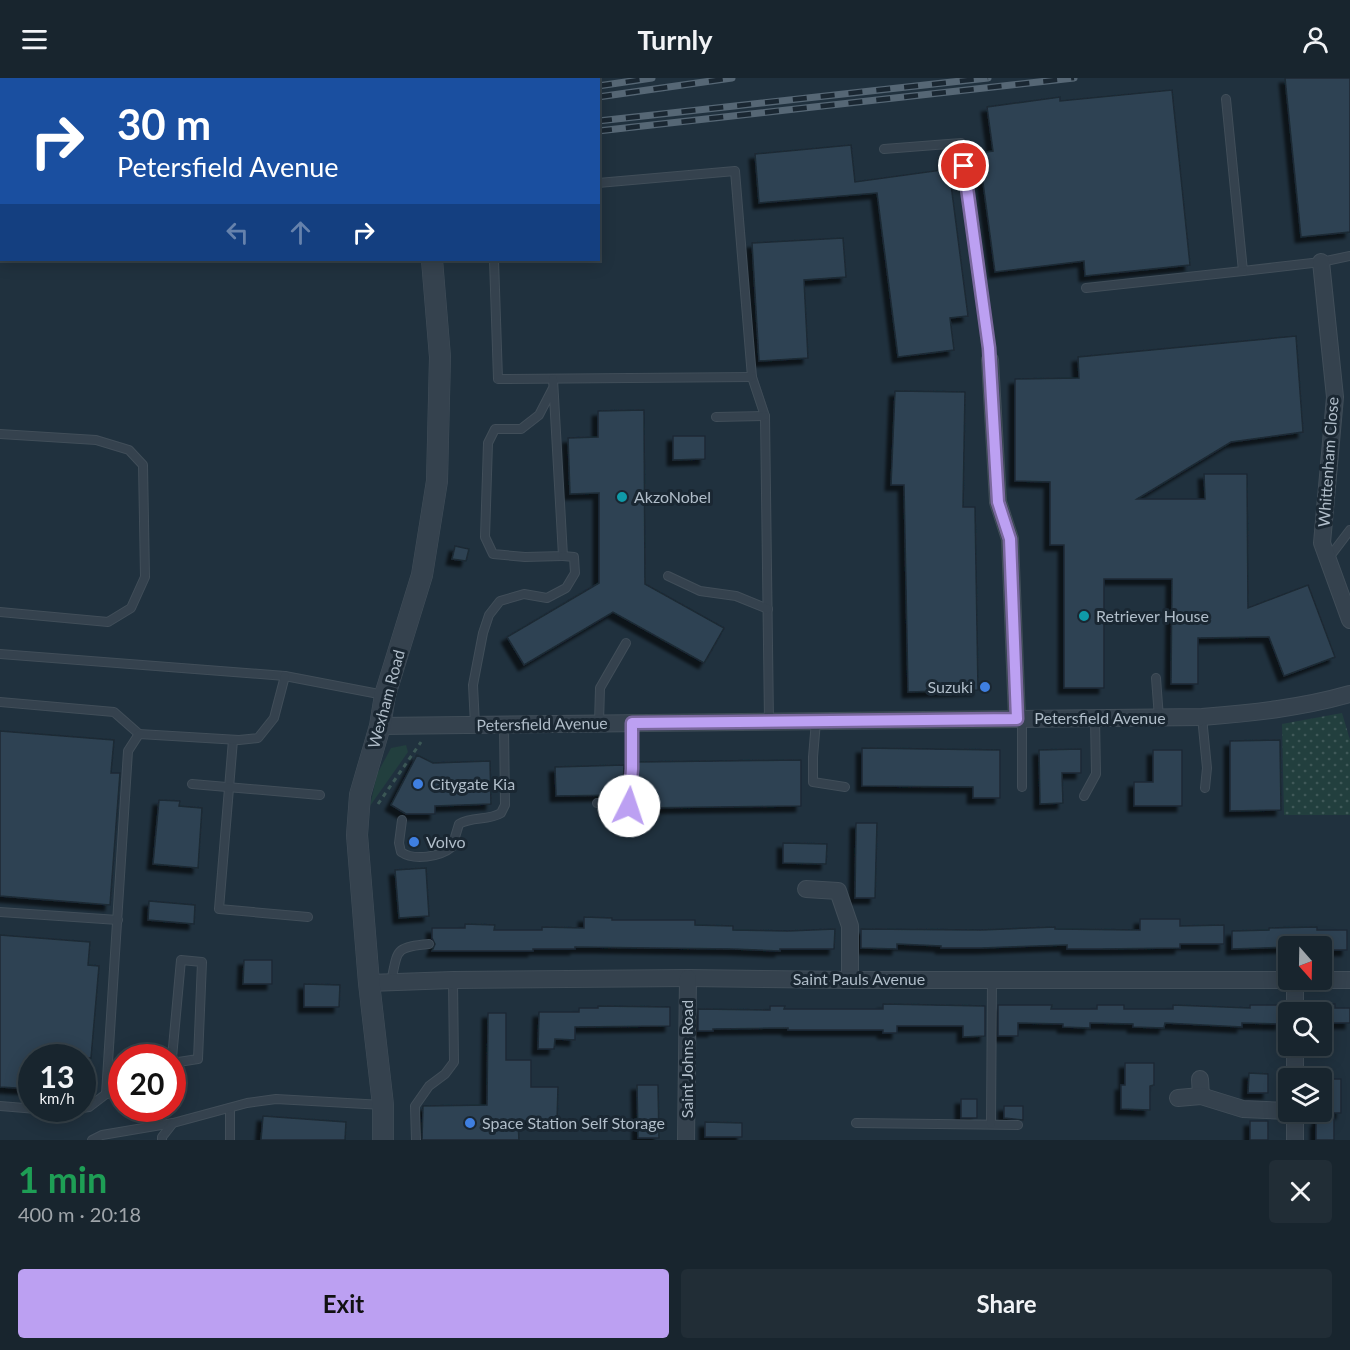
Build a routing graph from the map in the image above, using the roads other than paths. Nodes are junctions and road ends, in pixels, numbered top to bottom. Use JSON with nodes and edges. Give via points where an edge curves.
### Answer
{"nodes":[{"id":1,"x":1226,"y":99,"type":"dead end"},
{"id":2,"x":884,"y":149,"type":"dead end"},
{"id":3,"x":600,"y":183,"type":"edge"},
{"id":4,"x":1350,"y":256,"type":"edge"},
{"id":5,"x":432,"y":261,"type":"edge"},
{"id":6,"x":494,"y":261,"type":"edge"},
{"id":7,"x":1321,"y":262,"type":"junction"},
{"id":8,"x":1244,"y":271,"type":"junction"},
{"id":9,"x":1086,"y":288,"type":"dead end"},
{"id":10,"x":990,"y":360,"type":"joint"},
{"id":11,"x":752,"y":377,"type":"junction"},
{"id":12,"x":553,"y":383,"type":"junction"},
{"id":13,"x":765,"y":416,"type":"junction"},
{"id":14,"x":716,"y":417,"type":"dead end"},
{"id":15,"x":0,"y":434,"type":"edge"},
{"id":16,"x":1350,"y":530,"type":"edge"},
{"id":17,"x":563,"y":556,"type":"junction"},
{"id":18,"x":1327,"y":559,"type":"junction"},
{"id":19,"x":668,"y":576,"type":"dead end"},
{"id":20,"x":768,"y":609,"type":"junction"},
{"id":21,"x":0,"y":612,"type":"edge"},
{"id":22,"x":1350,"y":620,"type":"edge"},
{"id":23,"x":626,"y":643,"type":"dead end"},
{"id":24,"x":0,"y":654,"type":"edge"},
{"id":25,"x":285,"y":676,"type":"junction"},
{"id":26,"x":1156,"y":678,"type":"dead end"},
{"id":27,"x":1350,"y":694,"type":"edge"},
{"id":28,"x":385,"y":695,"type":"junction"},
{"id":29,"x":0,"y":702,"type":"edge"},
{"id":30,"x":1202,"y":717,"type":"junction"},
{"id":31,"x":1095,"y":718,"type":"junction"},
{"id":32,"x":1159,"y":718,"type":"junction"},
{"id":33,"x":1019,"y":719,"type":"junction"},
{"id":34,"x":769,"y":721,"type":"junction"},
{"id":35,"x":816,"y":722,"type":"junction"},
{"id":36,"x":599,"y":723,"type":"junction"},
{"id":37,"x":632,"y":723,"type":"junction"},
{"id":38,"x":475,"y":725,"type":"junction"},
{"id":39,"x":504,"y":725,"type":"junction"},
{"id":40,"x":380,"y":726,"type":"junction"},
{"id":41,"x":139,"y":734,"type":"junction"},
{"id":42,"x":232,"y":740,"type":"junction"},
{"id":43,"x":192,"y":784,"type":"dead end"},
{"id":44,"x":845,"y":787,"type":"dead end"},
{"id":45,"x":229,"y":788,"type":"junction"},
{"id":46,"x":1022,"y":788,"type":"dead end"},
{"id":47,"x":1205,"y":788,"type":"dead end"},
{"id":48,"x":320,"y":795,"type":"dead end"},
{"id":49,"x":1084,"y":796,"type":"dead end"},
{"id":50,"x":597,"y":803,"type":"dead end"},
{"id":51,"x":402,"y":819,"type":"dead end"},
{"id":52,"x":806,"y":889,"type":"dead end"},
{"id":53,"x":0,"y":912,"type":"edge"},
{"id":54,"x":308,"y":917,"type":"dead end"},
{"id":55,"x":118,"y":920,"type":"junction"},
{"id":56,"x":429,"y":944,"type":"dead end"},
{"id":57,"x":688,"y":978,"type":"junction"},
{"id":58,"x":453,"y":980,"type":"junction"},
{"id":59,"x":850,"y":980,"type":"junction"},
{"id":60,"x":992,"y":980,"type":"junction"},
{"id":61,"x":1278,"y":980,"type":"edge"},
{"id":62,"x":1332,"y":980,"type":"edge"},
{"id":63,"x":1350,"y":980,"type":"edge"},
{"id":64,"x":391,"y":982,"type":"junction"},
{"id":65,"x":369,"y":983,"type":"junction"},
{"id":66,"x":173,"y":1044,"type":"edge"},
{"id":67,"x":186,"y":1061,"type":"edge"},
{"id":68,"x":106,"y":1094,"type":"joint"},
{"id":69,"x":1178,"y":1098,"type":"dead end"},
{"id":70,"x":96,"y":1102,"type":"edge"},
{"id":71,"x":384,"y":1105,"type":"junction"},
{"id":72,"x":0,"y":1106,"type":"edge"},
{"id":73,"x":18,"y":1107,"type":"edge"},
{"id":74,"x":230,"y":1108,"type":"junction"},
{"id":75,"x":1278,"y":1111,"type":"edge"},
{"id":76,"x":1296,"y":1122,"type":"edge"},
{"id":77,"x":173,"y":1123,"type":"junction"},
{"id":78,"x":856,"y":1123,"type":"dead end"},
{"id":79,"x":991,"y":1124,"type":"junction"},
{"id":80,"x":1018,"y":1125,"type":"dead end"},
{"id":81,"x":92,"y":1140,"type":"edge"},
{"id":82,"x":162,"y":1140,"type":"edge"},
{"id":83,"x":230,"y":1140,"type":"edge"},
{"id":84,"x":383,"y":1140,"type":"edge"},
{"id":85,"x":416,"y":1140,"type":"edge"},
{"id":86,"x":686,"y":1140,"type":"edge"},
{"id":87,"x":1295,"y":1140,"type":"edge"}],
"edges":[{"from":1,"to":8,"type":"lane"},
{"from":2,"to":10,"type":"lane","via":[[961,142]]},
{"from":3,"to":11,"type":"lane","via":[[735,171]]},
{"from":4,"to":7,"type":"lane"},
{"from":5,"to":28,"type":"street","name":"Wexham Road","via":[[440,357],[437,481],[422,575]]},
{"from":6,"to":12,"type":"lane","via":[[498,379]]},
{"from":7,"to":8,"type":"lane"},
{"from":7,"to":18,"type":"street","name":"Whittenham Close","via":[[1335,397],[1322,543]]},
{"from":8,"to":9,"type":"lane"},
{"from":10,"to":33,"type":"street","via":[[998,502],[1010,539]]},
{"from":11,"to":12,"type":"lane"},
{"from":11,"to":13,"type":"lane"},
{"from":12,"to":17,"type":"lane"},
{"from":12,"to":17,"type":"lane","via":[[539,415],[521,429],[495,429],[488,443],[485,537],[493,554]]},
{"from":13,"to":14,"type":"lane"},
{"from":13,"to":20,"type":"lane"},
{"from":15,"to":21,"type":"lane","via":[[96,440],[129,450],[143,465],[146,577],[131,608],[108,622]]},
{"from":16,"to":18,"type":"lane"},
{"from":17,"to":38,"type":"lane","via":[[574,557],[574,573],[566,588],[547,598],[524,594],[500,601],[489,615],[473,685]]},
{"from":18,"to":22,"type":"street","name":"Whittenham Close"},
{"from":19,"to":20,"type":"lane","via":[[700,591],[736,596]]},
{"from":20,"to":34,"type":"lane"},
{"from":23,"to":36,"type":"lane","via":[[600,688]]},
{"from":24,"to":25,"type":"lane"},
{"from":25,"to":28,"type":"lane"},
{"from":25,"to":42,"type":"lane","via":[[274,718],[258,738]]},
{"from":26,"to":32,"type":"lane"},
{"from":27,"to":30,"type":"street","name":"Petersfield Avenue","via":[[1317,704]]},
{"from":28,"to":40,"type":"street","name":"Wexham Road"},
{"from":29,"to":41,"type":"lane","via":[[114,712]]},
{"from":30,"to":32,"type":"street","name":"Petersfield Avenue"},
{"from":30,"to":47,"type":"lane"},
{"from":31,"to":32,"type":"street","name":"Petersfield Avenue"},
{"from":31,"to":33,"type":"street","name":"Petersfield Avenue"},
{"from":31,"to":49,"type":"lane","via":[[1096,774]]},
{"from":33,"to":35,"type":"street","name":"Petersfield Avenue"},
{"from":33,"to":46,"type":"lane"},
{"from":34,"to":35,"type":"street","name":"Petersfield Avenue"},
{"from":34,"to":37,"type":"street","name":"Petersfield Avenue"},
{"from":35,"to":44,"type":"lane","via":[[813,782]]},
{"from":36,"to":37,"type":"street","name":"Petersfield Avenue"},
{"from":36,"to":39,"type":"street","name":"Petersfield Avenue"},
{"from":37,"to":50,"type":"lane","via":[[629,806]]},
{"from":38,"to":39,"type":"street","name":"Petersfield Avenue"},
{"from":38,"to":40,"type":"street","name":"Petersfield Avenue"},
{"from":39,"to":51,"type":"lane","via":[[505,805],[501,813],[459,824],[452,847],[432,856],[408,856],[401,852]]},
{"from":40,"to":65,"type":"street","name":"Wexham Road","via":[[360,795],[357,835]]},
{"from":41,"to":42,"type":"lane"},
{"from":41,"to":55,"type":"lane","via":[[129,751]]},
{"from":42,"to":45,"type":"lane"},
{"from":43,"to":45,"type":"lane"},
{"from":45,"to":48,"type":"lane"},
{"from":45,"to":54,"type":"lane","via":[[219,909]]},
{"from":52,"to":59,"type":"street","via":[[838,891],[850,926]]},
{"from":53,"to":55,"type":"lane"},
{"from":55,"to":68,"type":"lane"},
{"from":56,"to":64,"type":"lane","via":[[401,949]]},
{"from":57,"to":58,"type":"street","name":"Saint Pauls Avenue"},
{"from":57,"to":59,"type":"street","name":"Saint Pauls Avenue"},
{"from":57,"to":86,"type":"street","name":"Saint Johns Road"},
{"from":58,"to":64,"type":"street","name":"Saint Pauls Avenue"},
{"from":58,"to":85,"type":"lane","via":[[454,1062],[415,1106]]},
{"from":59,"to":60,"type":"street","name":"Saint Pauls Avenue"},
{"from":60,"to":61,"type":"street","name":"Saint Pauls Avenue"},
{"from":60,"to":79,"type":"lane"},
{"from":62,"to":63,"type":"street","name":"Saint Pauls Avenue"},
{"from":64,"to":65,"type":"street","name":"Saint Pauls Avenue"},
{"from":65,"to":71,"type":"street","name":"Wexham Road"},
{"from":66,"to":67,"type":"lane","via":[[181,960],[202,962],[198,1059]]},
{"from":68,"to":70,"type":"lane"},
{"from":69,"to":75,"type":"street","via":[[1201,1088],[1243,1109]]},
{"from":71,"to":74,"type":"lane","via":[[276,1099]]},
{"from":71,"to":84,"type":"street","name":"Wexham Road"},
{"from":72,"to":73,"type":"lane"},
{"from":74,"to":77,"type":"lane"},
{"from":74,"to":83,"type":"lane"},
{"from":76,"to":87,"type":"street"},
{"from":77,"to":81,"type":"lane"},
{"from":77,"to":82,"type":"lane"},
{"from":78,"to":79,"type":"lane"},
{"from":79,"to":80,"type":"lane"}]}
